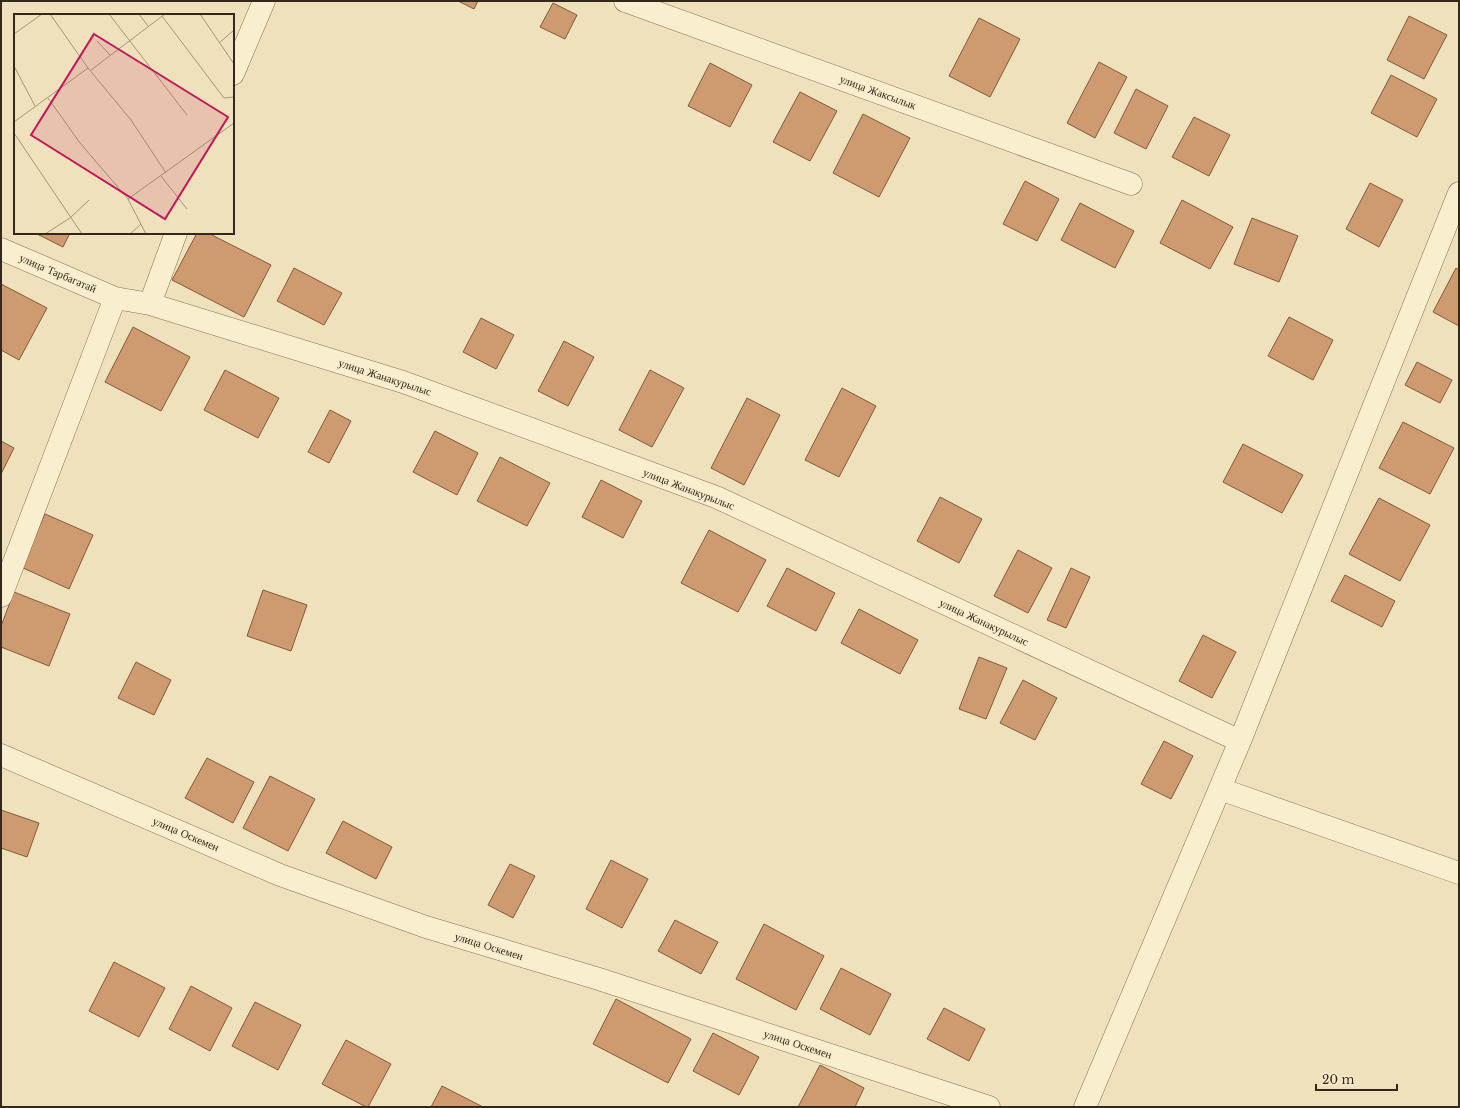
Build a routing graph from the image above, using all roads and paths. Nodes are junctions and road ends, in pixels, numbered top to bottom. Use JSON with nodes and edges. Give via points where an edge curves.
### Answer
{"nodes":[{"id":1,"x":264,"y":1,"type":"edge"},
{"id":2,"x":625,"y":1,"type":"edge"},
{"id":3,"x":234,"y":72,"type":"edge"},
{"id":4,"x":1131,"y":184,"type":"dead end"},
{"id":5,"x":1459,"y":193,"type":"edge"},
{"id":6,"x":176,"y":234,"type":"edge"},
{"id":7,"x":1,"y":249,"type":"edge"},
{"id":8,"x":115,"y":298,"type":"junction"},
{"id":9,"x":150,"y":304,"type":"junction"},
{"id":10,"x":1,"y":596,"type":"edge"},
{"id":11,"x":1240,"y":741,"type":"junction"},
{"id":12,"x":1,"y":755,"type":"edge"},
{"id":13,"x":1220,"y":789,"type":"junction"},
{"id":14,"x":1459,"y":873,"type":"edge"},
{"id":15,"x":989,"y":1107,"type":"edge"},
{"id":16,"x":1085,"y":1107,"type":"edge"}],
"edges":[{"from":1,"to":3,"type":"street"},
{"from":2,"to":4,"type":"street","name":"улица Жаксылык"},
{"from":5,"to":11,"type":"street"},
{"from":6,"to":9,"type":"street"},
{"from":7,"to":8,"type":"street","name":"улица Тарбагатай"},
{"from":8,"to":9,"type":"street","name":"улица Жанакурылыс"},
{"from":8,"to":10,"type":"street"},
{"from":9,"to":11,"type":"street","name":"улица Жанакурылыс","via":[[403,382],[716,497]]},
{"from":11,"to":13,"type":"street"},
{"from":12,"to":15,"type":"street","name":"улица Оскемен","via":[[280,875],[419,925],[599,979]]},
{"from":13,"to":14,"type":"street"},
{"from":13,"to":16,"type":"street"}]}
